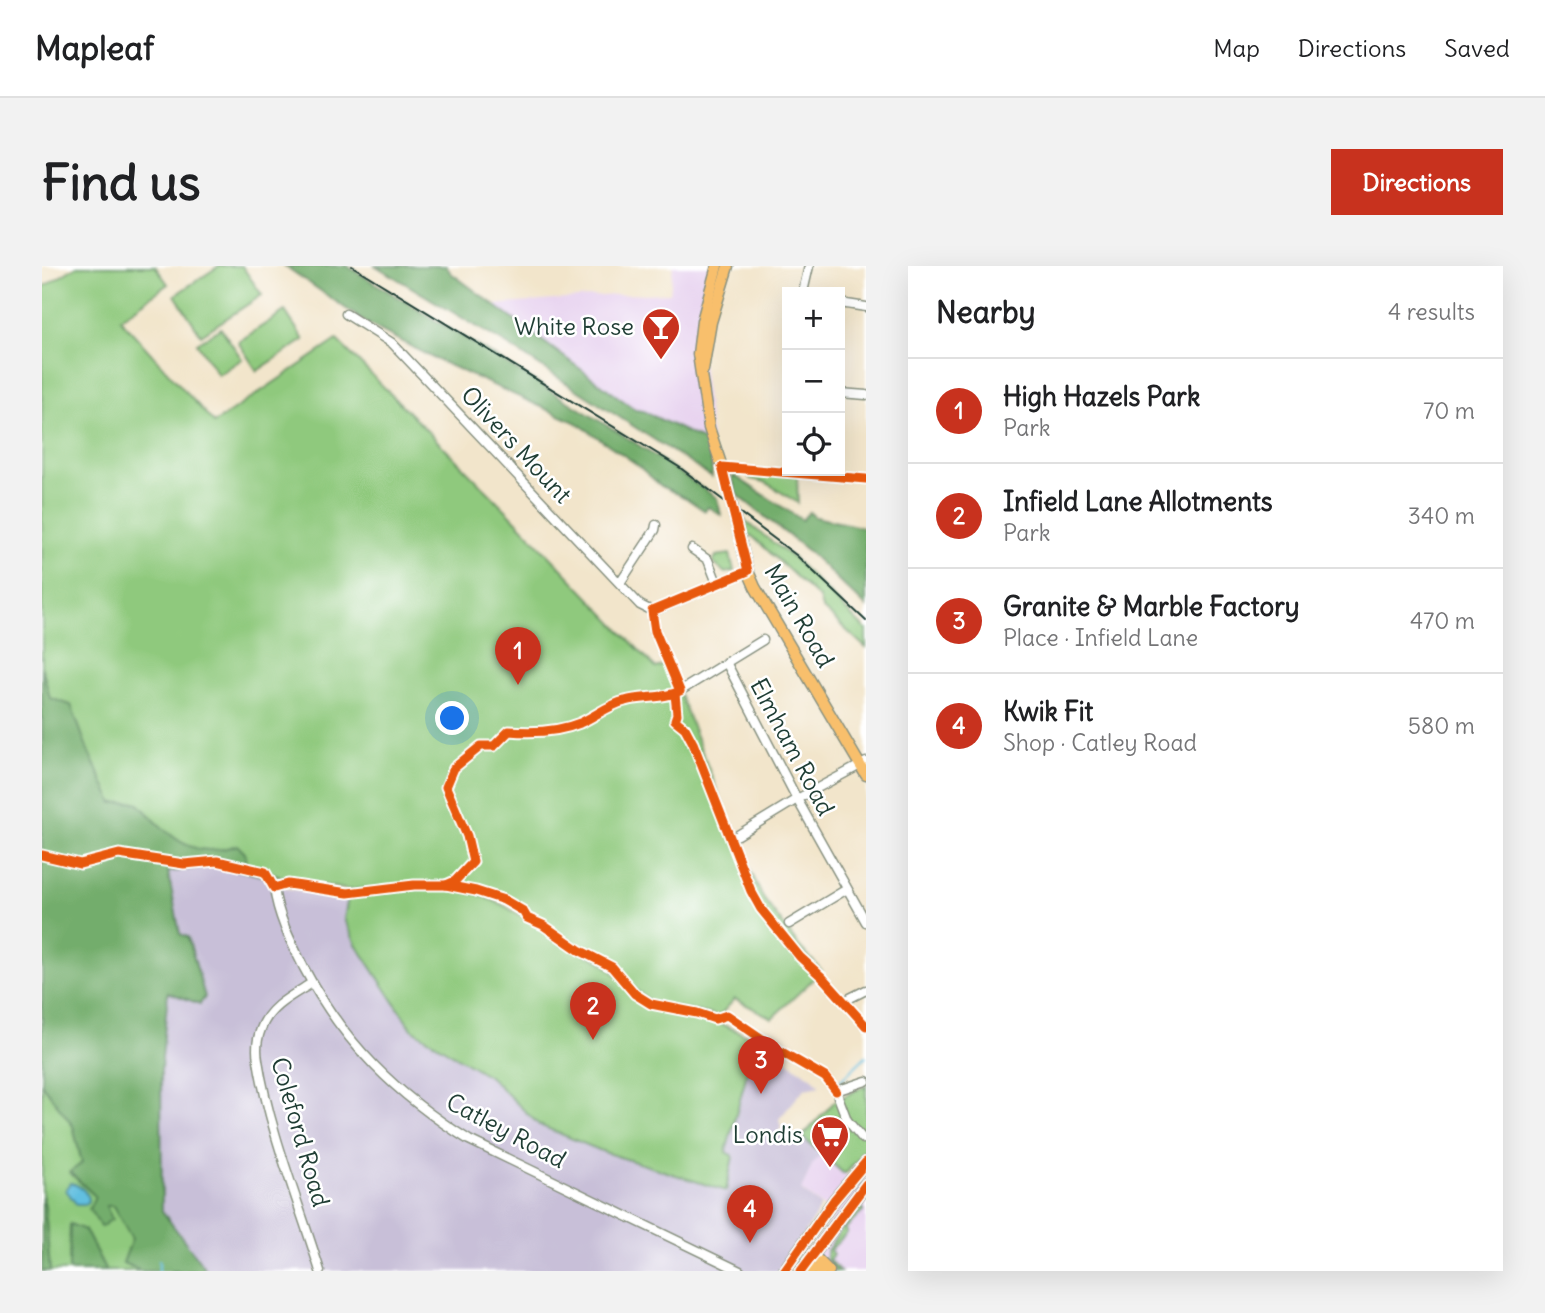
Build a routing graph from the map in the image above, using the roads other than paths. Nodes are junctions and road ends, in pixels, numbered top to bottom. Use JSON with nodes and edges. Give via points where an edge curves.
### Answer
{"nodes":[{"id":1,"x":717,"y":266,"type":"edge"},
{"id":2,"x":728,"y":266,"type":"edge"},
{"id":3,"x":809,"y":266,"type":"edge"},
{"id":4,"x":804,"y":287,"type":"edge"},
{"id":5,"x":845,"y":304,"type":"edge"},
{"id":6,"x":866,"y":307,"type":"edge"},
{"id":7,"x":346,"y":314,"type":"dead end"},
{"id":8,"x":701,"y":377,"type":"junction"},
{"id":9,"x":845,"y":393,"type":"edge"},
{"id":10,"x":866,"y":395,"type":"edge"},
{"id":11,"x":723,"y":472,"type":"junction"},
{"id":12,"x":782,"y":472,"type":"edge"},
{"id":13,"x":841,"y":476,"type":"edge"},
{"id":14,"x":866,"y":479,"type":"edge"},
{"id":15,"x":656,"y":525,"type":"dead end"},
{"id":16,"x":692,"y":549,"type":"dead end"},
{"id":17,"x":748,"y":571,"type":"junction"},
{"id":18,"x":620,"y":583,"type":"junction"},
{"id":19,"x":717,"y":583,"type":"junction"},
{"id":20,"x":763,"y":640,"type":"dead end"},
{"id":21,"x":726,"y":662,"type":"junction"},
{"id":22,"x":680,"y":691,"type":"dead end"},
{"id":23,"x":863,"y":763,"type":"edge"},
{"id":24,"x":866,"y":775,"type":"edge"},
{"id":25,"x":797,"y":799,"type":"junction"},
{"id":26,"x":738,"y":835,"type":"dead end"},
{"id":27,"x":446,"y":885,"type":"dead end"},
{"id":28,"x":847,"y":888,"type":"junction"},
{"id":29,"x":866,"y":922,"type":"edge"},
{"id":30,"x":789,"y":924,"type":"dead end"},
{"id":31,"x":822,"y":978,"type":"dead end"},
{"id":32,"x":312,"y":983,"type":"junction"},
{"id":33,"x":866,"y":990,"type":"edge"},
{"id":34,"x":844,"y":1001,"type":"junction"},
{"id":35,"x":727,"y":1015,"type":"dead end"},
{"id":36,"x":866,"y":1026,"type":"edge"},
{"id":37,"x":866,"y":1081,"type":"edge"},
{"id":38,"x":836,"y":1091,"type":"junction"},
{"id":39,"x":863,"y":1139,"type":"dead end"},
{"id":40,"x":866,"y":1162,"type":"edge"},
{"id":41,"x":866,"y":1184,"type":"edge"},
{"id":42,"x":810,"y":1233,"type":"junction"},
{"id":43,"x":812,"y":1254,"type":"junction"},
{"id":44,"x":320,"y":1271,"type":"edge"},
{"id":45,"x":740,"y":1271,"type":"edge"},
{"id":46,"x":785,"y":1271,"type":"edge"},
{"id":47,"x":802,"y":1271,"type":"edge"},
{"id":48,"x":822,"y":1271,"type":"edge"},
{"id":49,"x":829,"y":1271,"type":"edge"}],
"edges":[{"from":1,"to":8,"type":"main road","via":[[699,337]]},
{"from":2,"to":8,"type":"main road"},
{"from":3,"to":4,"type":"street"},
{"from":5,"to":6,"type":"street"},
{"from":7,"to":18,"type":"street","name":"Olivers Mount","via":[[392,343]]},
{"from":8,"to":11,"type":"main road","name":"Main Road","via":[[709,428]]},
{"from":9,"to":10,"type":"street"},
{"from":11,"to":12,"type":"street"},
{"from":11,"to":17,"type":"main road","name":"Main Road","bridge":true},
{"from":13,"to":14,"type":"street"},
{"from":15,"to":18,"type":"street"},
{"from":16,"to":19,"type":"street","via":[[708,561]]},
{"from":17,"to":19,"type":"street"},
{"from":17,"to":23,"type":"main road","name":"Main Road"},
{"from":18,"to":19,"type":"street","name":"Olivers Mount","via":[[652,611]]},
{"from":20,"to":21,"type":"street"},
{"from":21,"to":22,"type":"street"},
{"from":21,"to":25,"type":"street","name":"Elmham Road"},
{"from":23,"to":24,"type":"main road","name":"Main Road"},
{"from":23,"to":25,"type":"street"},
{"from":25,"to":26,"type":"street"},
{"from":25,"to":28,"type":"street","name":"Elmham Road"},
{"from":27,"to":32,"type":"street","name":"Catley Road","via":[[348,894],[288,884],[274,888],[289,940]]},
{"from":28,"to":29,"type":"street","name":"Elmham Road"},
{"from":28,"to":30,"type":"street"},
{"from":31,"to":34,"type":"street"},
{"from":32,"to":44,"type":"street","name":"Coleford Road","via":[[269,1014],[257,1043],[278,1138]]},
{"from":32,"to":45,"type":"street","name":"Catley Road","via":[[334,1021],[365,1056],[438,1121]]},
{"from":33,"to":34,"type":"street"},
{"from":34,"to":36,"type":"street"},
{"from":35,"to":38,"type":"street","via":[[825,1077]]},
{"from":37,"to":38,"type":"street"},
{"from":38,"to":39,"type":"street","via":[[847,1119]]},
{"from":40,"to":42,"type":"highway"},
{"from":41,"to":43,"type":"highway"},
{"from":42,"to":43,"type":"highway"},
{"from":42,"to":46,"type":"highway"},
{"from":43,"to":46,"type":"highway","via":[[801,1256]]},
{"from":43,"to":47,"type":"highway"},
{"from":43,"to":49,"type":"main road"},
{"from":47,"to":48,"type":"highway"}]}
